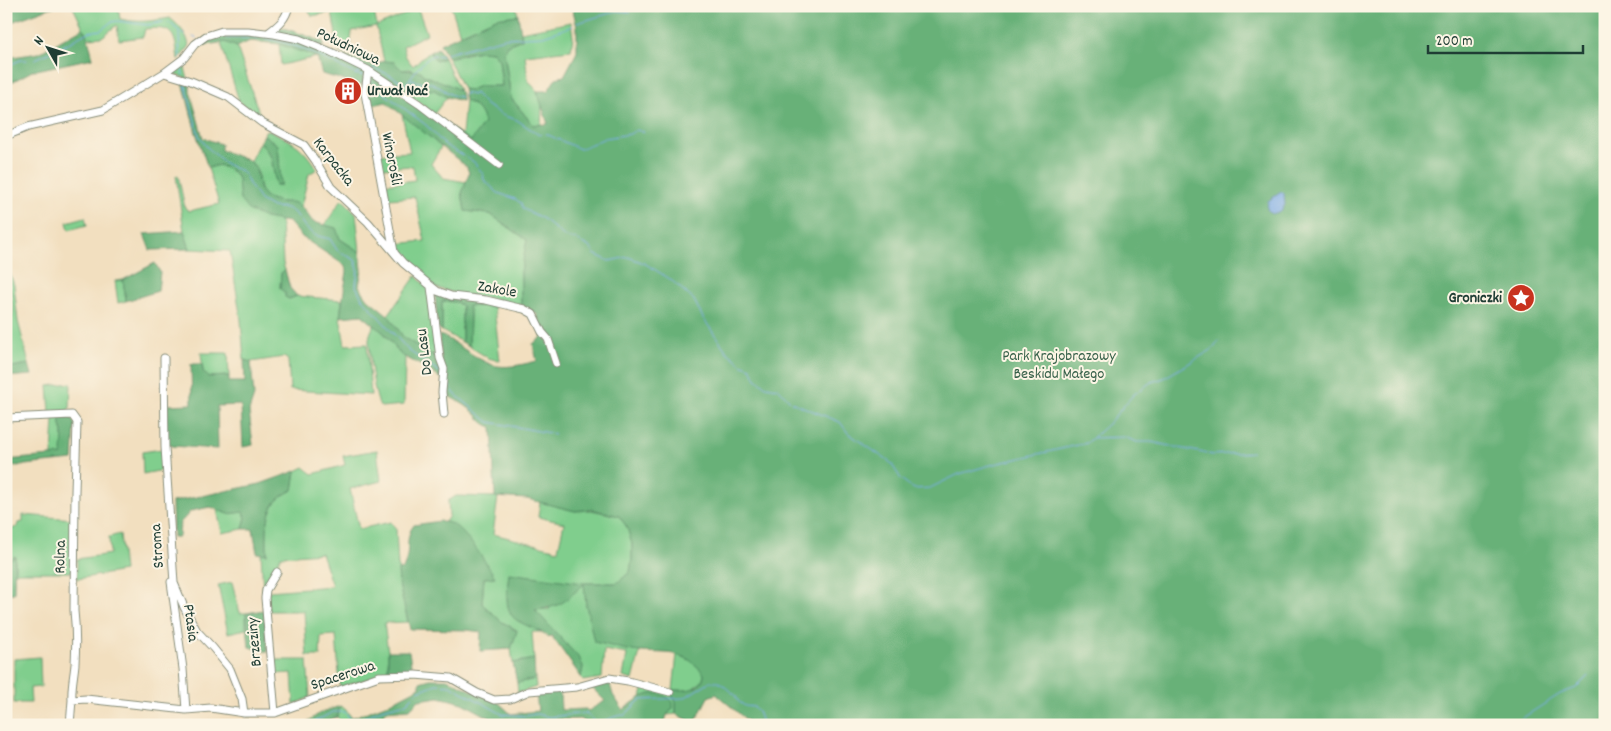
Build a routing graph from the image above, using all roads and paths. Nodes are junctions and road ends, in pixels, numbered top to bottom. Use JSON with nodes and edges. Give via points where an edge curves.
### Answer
{"nodes":[{"id":1,"x":289,"y":6,"type":"edge"},
{"id":2,"x":268,"y":33,"type":"junction"},
{"id":3,"x":368,"y":70,"type":"junction"},
{"id":4,"x":164,"y":73,"type":"junction"},
{"id":5,"x":6,"y":136,"type":"edge"},
{"id":6,"x":500,"y":165,"type":"dead end"},
{"id":7,"x":394,"y":253,"type":"junction"},
{"id":8,"x":431,"y":288,"type":"junction"},
{"id":9,"x":164,"y":358,"type":"dead end"},
{"id":10,"x":556,"y":363,"type":"dead end"},
{"id":11,"x":444,"y":414,"type":"dead end"},
{"id":12,"x":6,"y":418,"type":"edge"},
{"id":13,"x":167,"y":539,"type":"dead end"},
{"id":14,"x":277,"y":572,"type":"dead end"},
{"id":15,"x":670,"y":692,"type":"dead end"},
{"id":16,"x":72,"y":700,"type":"junction"},
{"id":17,"x":186,"y":710,"type":"junction"},
{"id":18,"x":244,"y":713,"type":"junction"},
{"id":19,"x":275,"y":713,"type":"junction"},
{"id":20,"x":70,"y":725,"type":"edge"}],
"edges":[{"from":1,"to":2,"type":"street","via":[[286,17]]},
{"from":2,"to":3,"type":"street","name":"Południowa","via":[[299,39]]},
{"from":2,"to":4,"type":"street","name":"Południowa","via":[[222,31],[206,36]]},
{"from":3,"to":6,"type":"street","name":"Południowa"},
{"from":3,"to":7,"type":"street","name":"Winorośli","via":[[365,93]]},
{"from":4,"to":5,"type":"street","name":"Południowa","via":[[103,110],[28,127]]},
{"from":4,"to":7,"type":"street","name":"Karpacka","via":[[228,97],[262,123],[304,145],[331,187],[368,222]]},
{"from":7,"to":8,"type":"street","name":"Karpacka"},
{"from":8,"to":10,"type":"street","name":"Zakole","via":[[452,296],[515,306],[532,314],[548,339]]},
{"from":8,"to":11,"type":"street","name":"Do Lasu","via":[[444,369]]},
{"from":9,"to":18,"type":"street","name":"Stroma","via":[[165,447],[174,584],[197,631],[230,669]]},
{"from":12,"to":16,"type":"street","name":"Rolna","via":[[72,415],[77,422],[76,625]]},
{"from":13,"to":17,"type":"street","name":"Ptasia"},
{"from":14,"to":19,"type":"street","name":"Brzeziny","via":[[265,598]]},
{"from":15,"to":19,"type":"street","name":"Spacerowa","via":[[609,678],[577,687],[530,691],[510,699],[494,700],[445,676],[379,676]]},
{"from":16,"to":17,"type":"street","name":"Spacerowa"},
{"from":16,"to":20,"type":"street"},
{"from":17,"to":18,"type":"street","name":"Spacerowa","via":[[211,708]]},
{"from":18,"to":19,"type":"street","name":"Spacerowa"}]}
